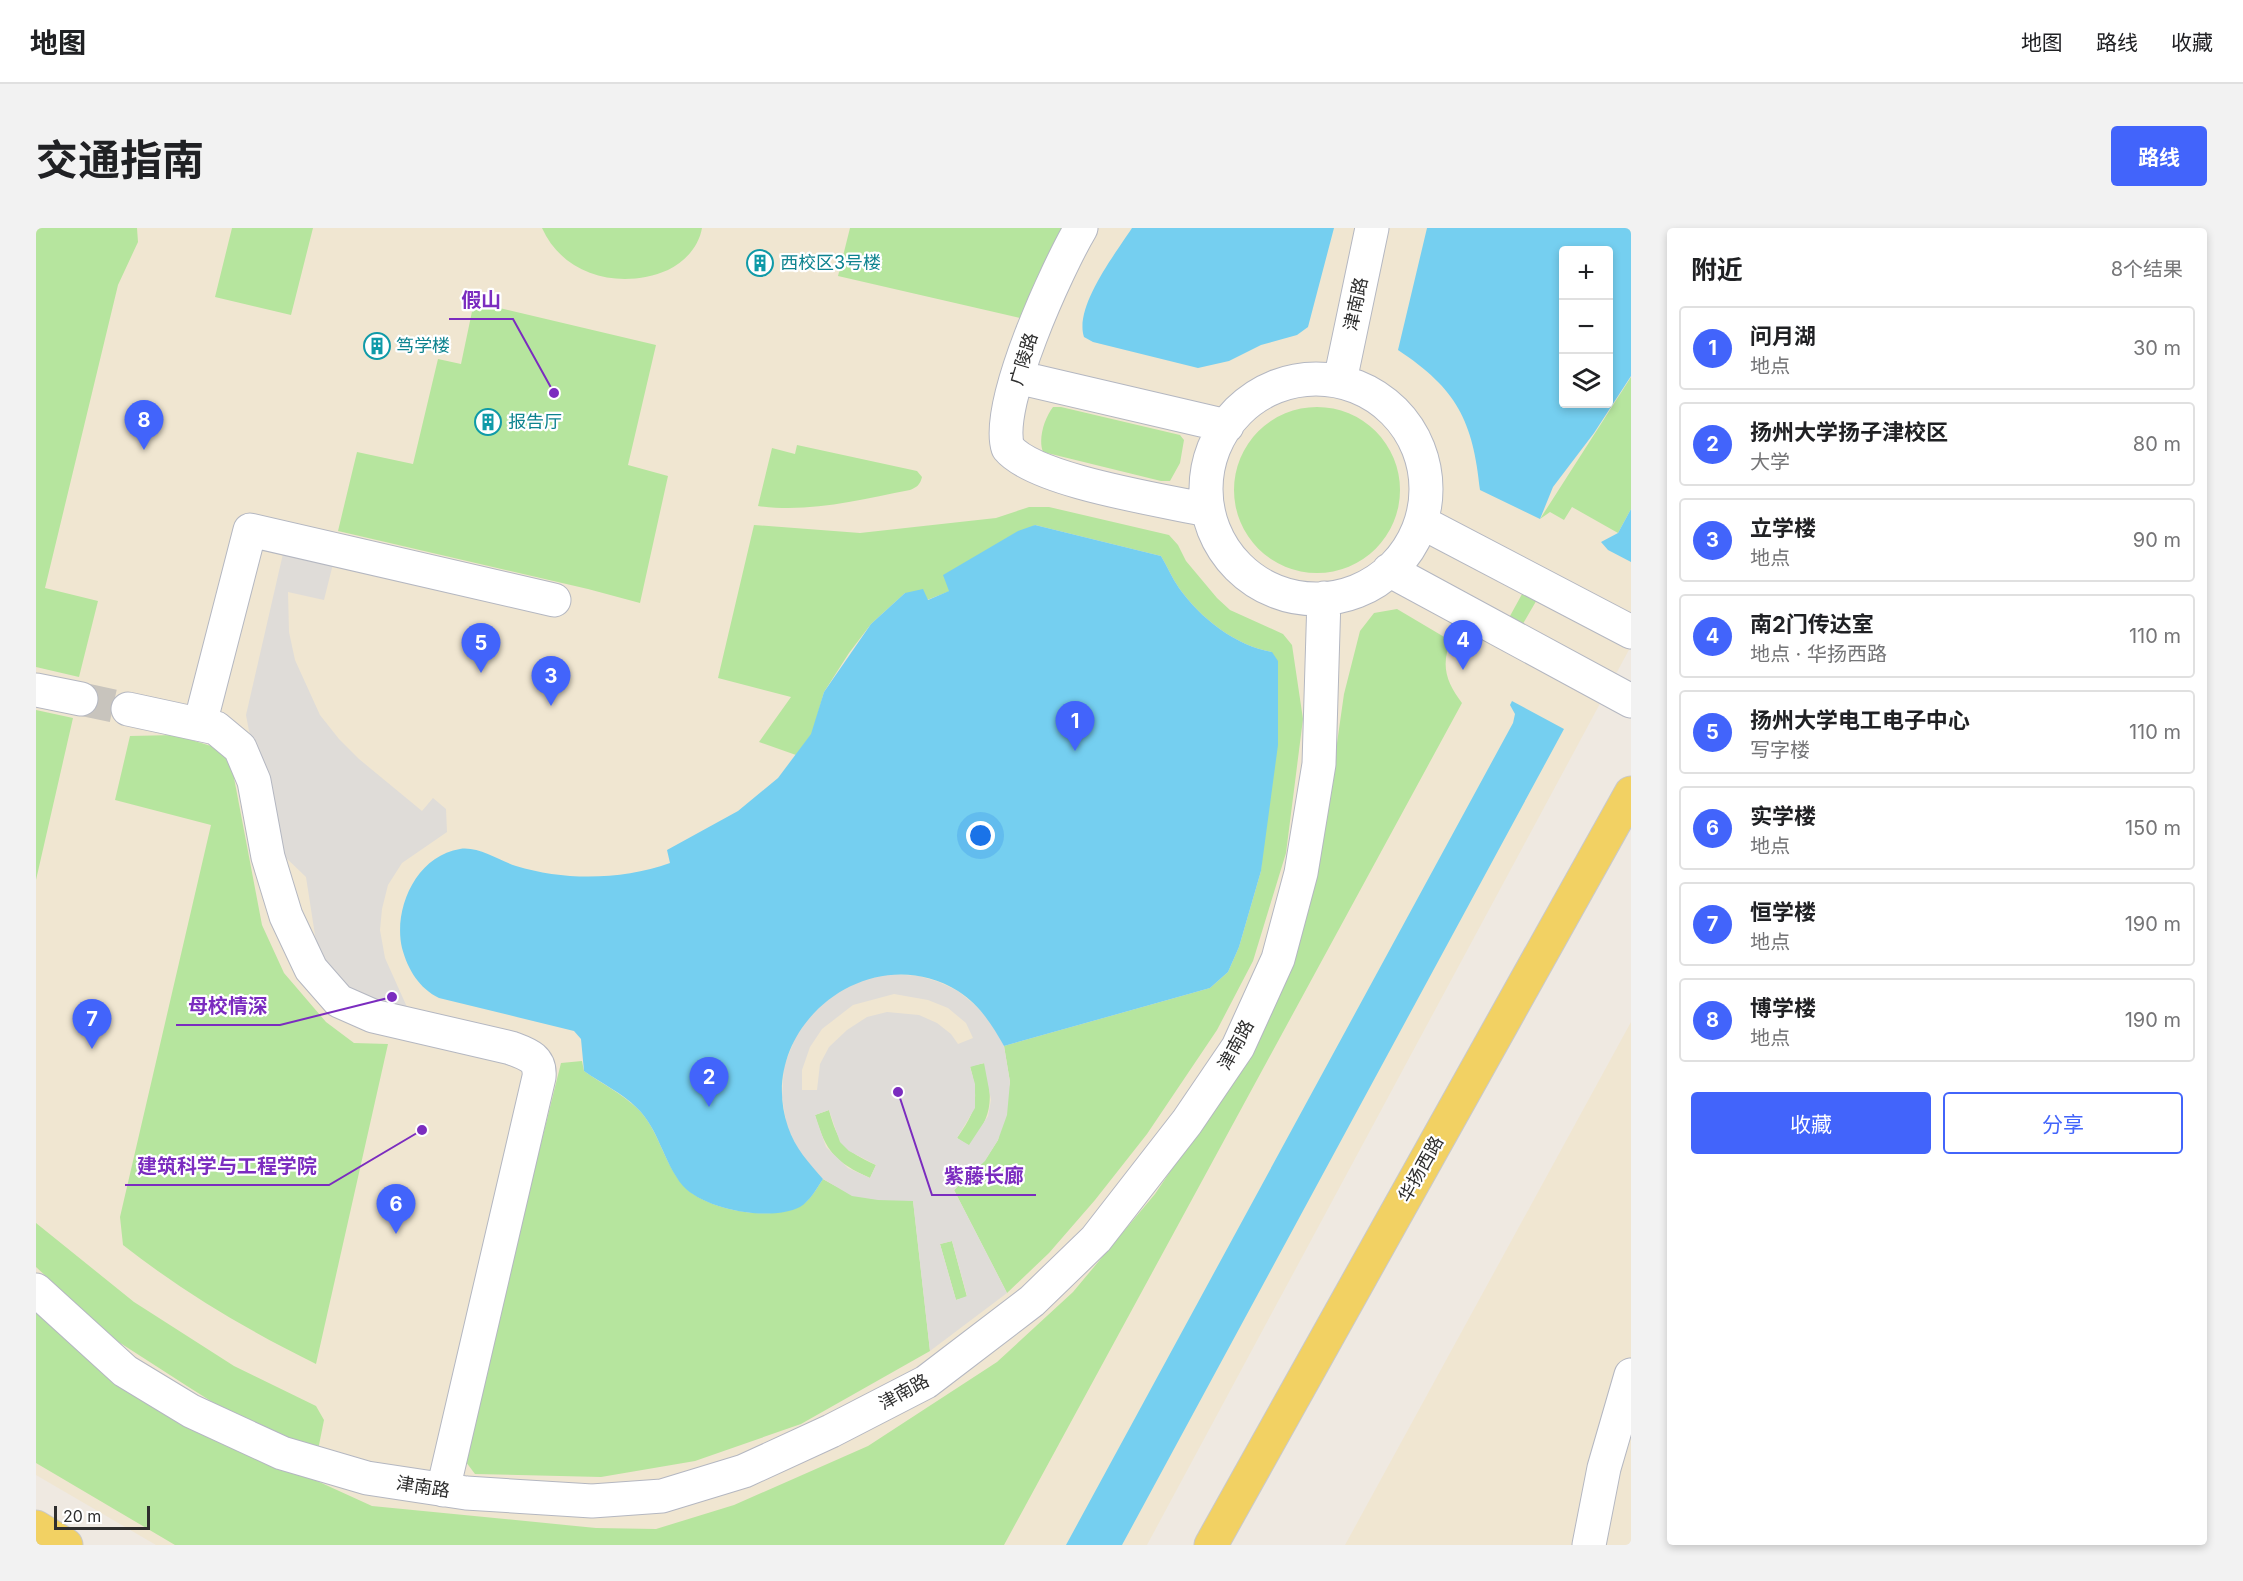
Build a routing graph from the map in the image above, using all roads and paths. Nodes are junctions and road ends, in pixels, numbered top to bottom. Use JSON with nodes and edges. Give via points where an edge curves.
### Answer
{"nodes":[{"id":1,"x":1082,"y":228,"type":"edge"},
{"id":2,"x":1372,"y":228,"type":"edge"},
{"id":3,"x":1017,"y":377,"type":"junction"},
{"id":4,"x":1340,"y":381,"type":"junction"},
{"id":5,"x":1227,"y":426,"type":"junction"},
{"id":6,"x":1208,"y":510,"type":"junction"},
{"id":7,"x":1421,"y":522,"type":"junction"},
{"id":8,"x":1389,"y":570,"type":"junction"},
{"id":9,"x":1324,"y":598,"type":"junction"},
{"id":10,"x":554,"y":600,"type":"dead end"},
{"id":11,"x":1631,"y":632,"type":"edge"},
{"id":12,"x":36,"y":690,"type":"edge"},
{"id":13,"x":81,"y":699,"type":"tunnel mouth"},
{"id":14,"x":1631,"y":701,"type":"edge"},
{"id":15,"x":128,"y":709,"type":"tunnel mouth"},
{"id":16,"x":200,"y":724,"type":"junction"},
{"id":17,"x":1631,"y":793,"type":"edge"},
{"id":18,"x":36,"y":1290,"type":"edge"},
{"id":19,"x":1631,"y":1375,"type":"edge"},
{"id":20,"x":444,"y":1490,"type":"junction"},
{"id":21,"x":36,"y":1527,"type":"edge"},
{"id":22,"x":66,"y":1545,"type":"edge"},
{"id":23,"x":1211,"y":1545,"type":"edge"},
{"id":24,"x":1589,"y":1545,"type":"edge"}],
"edges":[{"from":1,"to":3,"type":"lane","name":"广陵路","via":[[1051,287]]},
{"from":2,"to":4,"type":"lane","name":"津南路"},
{"from":3,"to":5,"type":"lane"},
{"from":3,"to":6,"type":"lane","name":"广陵路","via":[[1006,426],[1008,448],[1019,458],[1052,475]]},
{"from":4,"to":5,"type":"lane","via":[[1303,379],[1269,389],[1239,410]]},
{"from":4,"to":7,"type":"lane","via":[[1374,394],[1401,418],[1420,449],[1427,486]]},
{"from":5,"to":6,"type":"lane","via":[[1217,439],[1207,474]]},
{"from":6,"to":9,"type":"lane","via":[[1220,544],[1243,572],[1273,591],[1309,600]]},
{"from":7,"to":8,"type":"lane","via":[[1405,555]]},
{"from":7,"to":11,"type":"lane"},
{"from":8,"to":9,"type":"lane","via":[[1378,580],[1345,596]]},
{"from":8,"to":14,"type":"lane"},
{"from":9,"to":20,"type":"lane","name":"津南路","via":[[1319,764],[1302,873],[1278,959],[1238,1047],[1187,1122],[1096,1239],[1032,1301],[926,1382],[744,1471],[662,1497],[592,1501]]},
{"from":10,"to":16,"type":"lane","via":[[250,530]]},
{"from":12,"to":13,"type":"lane"},
{"from":15,"to":16,"type":"lane"},
{"from":16,"to":20,"type":"lane","via":[[216,728],[240,748],[254,781],[268,857],[286,916],[311,969],[331,994],[361,1013],[525,1053],[533,1057],[540,1070]]},
{"from":17,"to":23,"type":"main road","name":"华扬西路"},
{"from":18,"to":20,"type":"lane","name":"津南路","via":[[125,1371],[191,1411],[282,1454],[367,1478]]},
{"from":19,"to":24,"type":"lane","via":[[1604,1468]]},
{"from":21,"to":22,"type":"main road"}]}
